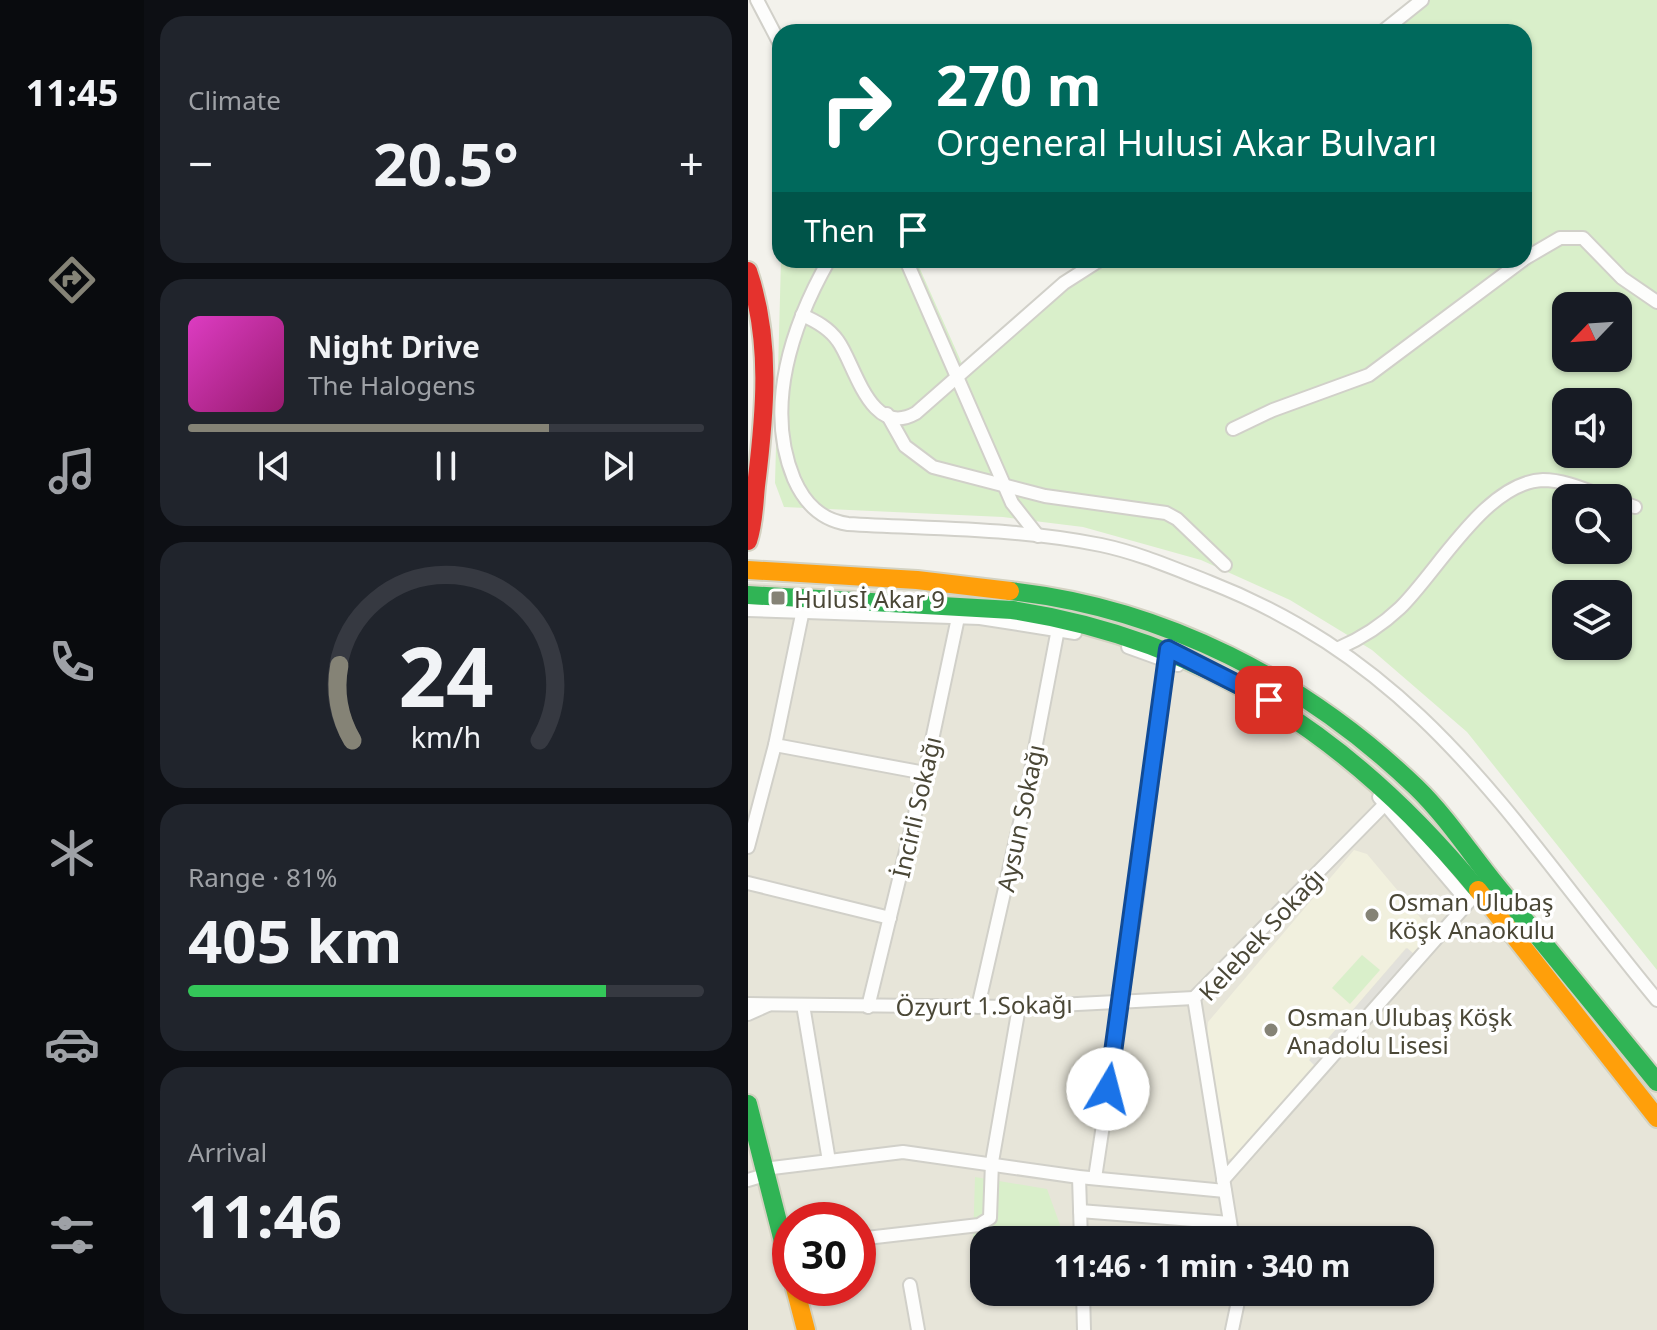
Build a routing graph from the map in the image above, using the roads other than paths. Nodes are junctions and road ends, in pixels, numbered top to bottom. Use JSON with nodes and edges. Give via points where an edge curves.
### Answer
{"nodes":[{"id":1,"x":757,"y":0,"type":"edge"},
{"id":2,"x":1422,"y":0,"type":"edge"},
{"id":3,"x":1392,"y":24,"type":"edge"},
{"id":4,"x":772,"y":29,"type":"edge"},
{"id":5,"x":1532,"y":255,"type":"edge"},
{"id":6,"x":825,"y":268,"type":"edge"},
{"id":7,"x":909,"y":268,"type":"edge"},
{"id":8,"x":1087,"y":268,"type":"edge"},
{"id":9,"x":1513,"y":268,"type":"edge"},
{"id":10,"x":748,"y":271,"type":"edge"},
{"id":11,"x":1657,"y":302,"type":"edge"},
{"id":12,"x":802,"y":315,"type":"junction"},
{"id":13,"x":956,"y":377,"type":"junction"},
{"id":14,"x":887,"y":414,"type":"junction"},
{"id":15,"x":1233,"y":429,"type":"dead end"},
{"id":16,"x":1561,"y":484,"type":"edge"},
{"id":17,"x":1005,"y":487,"type":"junction"},
{"id":18,"x":1632,"y":506,"type":"edge"},
{"id":19,"x":1635,"y":507,"type":"dead end"},
{"id":20,"x":1038,"y":536,"type":"junction"},
{"id":21,"x":748,"y":541,"type":"edge"},
{"id":22,"x":1225,"y":565,"type":"dead end"},
{"id":23,"x":748,"y":570,"type":"edge"},
{"id":24,"x":748,"y":595,"type":"edge"},
{"id":25,"x":804,"y":606,"type":"junction"},
{"id":26,"x":748,"y":610,"type":"edge"},
{"id":27,"x":959,"y":612,"type":"junction"},
{"id":28,"x":1058,"y":629,"type":"junction"},
{"id":29,"x":1339,"y":648,"type":"junction"},
{"id":30,"x":1168,"y":655,"type":"junction"},
{"id":31,"x":775,"y":745,"type":"junction"},
{"id":32,"x":925,"y":773,"type":"junction"},
{"id":33,"x":1389,"y":800,"type":"junction"},
{"id":34,"x":748,"y":847,"type":"edge"},
{"id":35,"x":748,"y":883,"type":"edge"},
{"id":36,"x":1473,"y":897,"type":"junction"},
{"id":37,"x":890,"y":918,"type":"junction"},
{"id":38,"x":748,"y":990,"type":"edge"},
{"id":39,"x":1194,"y":998,"type":"junction"},
{"id":40,"x":1121,"y":1000,"type":"junction"},
{"id":41,"x":1657,"y":1000,"type":"edge"},
{"id":42,"x":769,"y":1002,"type":"junction"},
{"id":43,"x":748,"y":1004,"type":"edge"},
{"id":44,"x":803,"y":1005,"type":"junction"},
{"id":45,"x":868,"y":1007,"type":"junction"},
{"id":46,"x":978,"y":1007,"type":"junction"},
{"id":47,"x":1019,"y":1007,"type":"junction"},
{"id":48,"x":748,"y":1014,"type":"edge"},
{"id":49,"x":1657,"y":1082,"type":"edge"},
{"id":50,"x":748,"y":1104,"type":"edge"},
{"id":51,"x":1657,"y":1118,"type":"edge"},
{"id":52,"x":829,"y":1161,"type":"junction"},
{"id":53,"x":992,"y":1162,"type":"junction"},
{"id":54,"x":759,"y":1175,"type":"edge"},
{"id":55,"x":1079,"y":1177,"type":"junction"},
{"id":56,"x":1095,"y":1178,"type":"junction"},
{"id":57,"x":1224,"y":1186,"type":"junction"},
{"id":58,"x":772,"y":1208,"type":"edge"},
{"id":59,"x":1080,"y":1211,"type":"junction"},
{"id":60,"x":1230,"y":1223,"type":"junction"},
{"id":61,"x":1081,"y":1226,"type":"edge"},
{"id":62,"x":1231,"y":1226,"type":"edge"},
{"id":63,"x":876,"y":1237,"type":"edge"},
{"id":64,"x":910,"y":1285,"type":"dead end"},
{"id":65,"x":800,"y":1306,"type":"edge"},
{"id":66,"x":1083,"y":1306,"type":"edge"},
{"id":67,"x":1237,"y":1306,"type":"edge"},
{"id":68,"x":806,"y":1330,"type":"edge"},
{"id":69,"x":918,"y":1330,"type":"edge"},
{"id":70,"x":1084,"y":1330,"type":"edge"},
{"id":71,"x":1232,"y":1330,"type":"edge"}],
"edges":[{"from":1,"to":4,"type":"street"},
{"from":2,"to":3,"type":"street"},
{"from":5,"to":11,"type":"street","via":[[1560,238],[1583,238],[1622,278]]},
{"from":6,"to":12,"type":"street"},
{"from":7,"to":13,"type":"street"},
{"from":8,"to":13,"type":"street"},
{"from":9,"to":15,"type":"street","via":[[1369,375]]},
{"from":10,"to":21,"type":"main road","via":[[758,301],[764,368]]},
{"from":12,"to":14,"type":"street","via":[[833,335],[862,392]]},
{"from":12,"to":20,"type":"street","via":[[788,362],[781,419],[791,470],[814,510],[848,524]]},
{"from":13,"to":14,"type":"street","via":[[911,416]]},
{"from":13,"to":17,"type":"street"},
{"from":14,"to":17,"type":"street","via":[[905,446],[924,462]]},
{"from":16,"to":29,"type":"street","via":[[1548,480],[1513,489],[1472,524],[1399,608],[1373,631]]},
{"from":17,"to":20,"type":"street"},
{"from":17,"to":22,"type":"street","via":[[1166,513]]},
{"from":18,"to":19,"type":"street"},
{"from":20,"to":29,"type":"street","via":[[1103,545],[1165,563],[1264,605]]},
{"from":23,"to":49,"type":"main road","via":[[917,580],[1066,597],[1179,631],[1265,672],[1347,726],[1418,789]]},
{"from":24,"to":25,"type":"main road"},
{"from":25,"to":26,"type":"street"},
{"from":25,"to":27,"type":"main road"},
{"from":25,"to":31,"type":"street"},
{"from":27,"to":28,"type":"street"},
{"from":27,"to":30,"type":"main road","via":[[1060,618]]},
{"from":27,"to":32,"type":"street","name":"İncirli Sokağı"},
{"from":28,"to":30,"type":"street"},
{"from":28,"to":46,"type":"street","name":"Aysun Sokağı"},
{"from":29,"to":41,"type":"street","via":[[1411,705],[1477,774]]},
{"from":30,"to":33,"type":"main road","via":[[1232,679],[1293,714],[1339,747]]},
{"from":30,"to":40,"type":"street"},
{"from":31,"to":32,"type":"street"},
{"from":31,"to":34,"type":"street"},
{"from":32,"to":37,"type":"street","name":"İncirli Sokağı"},
{"from":33,"to":36,"type":"main road"},
{"from":33,"to":39,"type":"street","name":"Kelebek Sokağı"},
{"from":35,"to":37,"type":"street"},
{"from":36,"to":51,"type":"main road"},
{"from":36,"to":57,"type":"street"},
{"from":37,"to":45,"type":"street","name":"İncirli Sokağı"},
{"from":38,"to":42,"type":"street"},
{"from":39,"to":40,"type":"street","name":"Özyurt 1.Sokağı"},
{"from":39,"to":57,"type":"street","name":"Kelebek Sokağı"},
{"from":40,"to":47,"type":"street","name":"Özyurt 1.Sokağı"},
{"from":40,"to":56,"type":"street"},
{"from":42,"to":43,"type":"street","name":"Özyurt 1.Sokağı"},
{"from":42,"to":44,"type":"street","name":"Özyurt 1.Sokağı"},
{"from":42,"to":48,"type":"street"},
{"from":44,"to":45,"type":"street","name":"Özyurt 1.Sokağı"},
{"from":44,"to":52,"type":"street"},
{"from":45,"to":46,"type":"street","name":"Özyurt 1.Sokağı"},
{"from":46,"to":47,"type":"street","name":"Özyurt 1.Sokağı"},
{"from":47,"to":53,"type":"street"},
{"from":50,"to":54,"type":"main road"},
{"from":52,"to":53,"type":"street","via":[[903,1152]]},
{"from":52,"to":54,"type":"street"},
{"from":53,"to":55,"type":"street"},
{"from":53,"to":63,"type":"street","via":[[992,1214],[983,1224]]},
{"from":54,"to":58,"type":"main road"},
{"from":55,"to":56,"type":"street"},
{"from":55,"to":59,"type":"street"},
{"from":56,"to":57,"type":"street"},
{"from":57,"to":60,"type":"street","name":"Kelebek Sokağı"},
{"from":59,"to":60,"type":"street"},
{"from":59,"to":61,"type":"street"},
{"from":60,"to":62,"type":"street","name":"Kelebek Sokağı"},
{"from":64,"to":69,"type":"street"},
{"from":65,"to":68,"type":"main road"},
{"from":66,"to":70,"type":"street"},
{"from":67,"to":71,"type":"street"}]}
